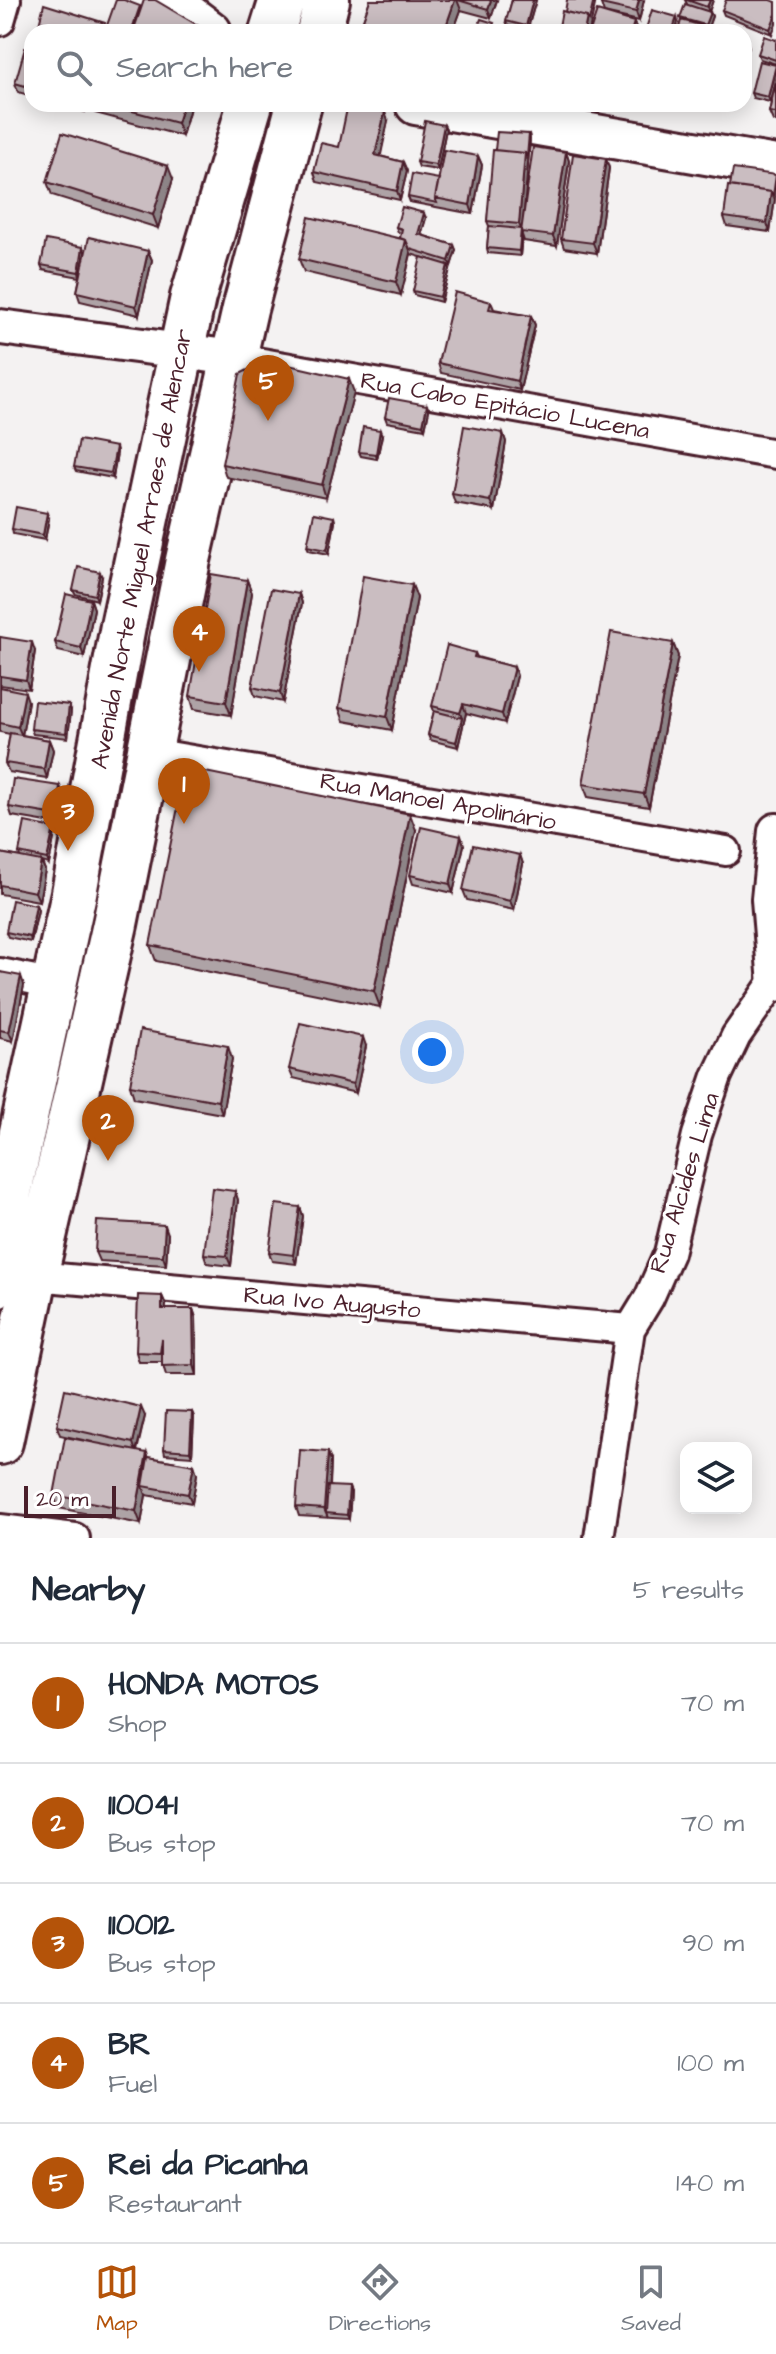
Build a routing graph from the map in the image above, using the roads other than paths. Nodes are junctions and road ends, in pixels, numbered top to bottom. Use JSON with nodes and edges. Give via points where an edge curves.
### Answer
{"nodes":[{"id":1,"x":6,"y":0,"type":"edge"},
{"id":2,"x":169,"y":0,"type":"edge"},
{"id":3,"x":282,"y":0,"type":"edge"},
{"id":4,"x":293,"y":0,"type":"edge"},
{"id":5,"x":310,"y":0,"type":"edge"},
{"id":6,"x":327,"y":0,"type":"edge"},
{"id":7,"x":0,"y":21,"type":"edge"},
{"id":8,"x":200,"y":24,"type":"edge"},
{"id":9,"x":274,"y":24,"type":"edge"},
{"id":10,"x":285,"y":24,"type":"edge"},
{"id":11,"x":303,"y":24,"type":"edge"},
{"id":12,"x":321,"y":24,"type":"edge"},
{"id":13,"x":248,"y":112,"type":"edge"},
{"id":14,"x":261,"y":112,"type":"edge"},
{"id":15,"x":279,"y":112,"type":"edge"},
{"id":16,"x":297,"y":112,"type":"edge"},
{"id":17,"x":462,"y":112,"type":"edge"},
{"id":18,"x":776,"y":166,"type":"edge"},
{"id":19,"x":0,"y":327,"type":"edge"},
{"id":20,"x":181,"y":350,"type":"junction"},
{"id":21,"x":234,"y":358,"type":"junction"},
{"id":22,"x":776,"y":454,"type":"edge"},
{"id":23,"x":151,"y":753,"type":"junction"},
{"id":24,"x":117,"y":814,"type":"dead end"},
{"id":25,"x":776,"y":831,"type":"edge"},
{"id":26,"x":726,"y":851,"type":"dead end"},
{"id":27,"x":772,"y":900,"type":"edge"},
{"id":28,"x":0,"y":973,"type":"edge"},
{"id":29,"x":776,"y":982,"type":"edge"},
{"id":30,"x":66,"y":992,"type":"junction"},
{"id":31,"x":0,"y":1233,"type":"edge"},
{"id":32,"x":17,"y":1287,"type":"edge"},
{"id":33,"x":630,"y":1329,"type":"junction"},
{"id":34,"x":0,"y":1366,"type":"edge"},
{"id":35,"x":0,"y":1442,"type":"edge"},
{"id":36,"x":0,"y":1529,"type":"edge"},
{"id":37,"x":75,"y":1538,"type":"edge"},
{"id":38,"x":599,"y":1538,"type":"edge"}],
"edges":[{"from":1,"to":7,"type":"street"},
{"from":2,"to":8,"type":"main road"},
{"from":3,"to":9,"type":"main road"},
{"from":4,"to":10,"type":"street"},
{"from":5,"to":11,"type":"street"},
{"from":6,"to":12,"type":"main road"},
{"from":13,"to":20,"type":"main road","name":"Avenida Norte Miguel Arraes de Alencar"},
{"from":14,"to":15,"type":"street","via":[[219,304]]},
{"from":16,"to":21,"type":"main road","name":"Avenida Norte Miguel Arraes de Alencar"},
{"from":17,"to":18,"type":"main road"},
{"from":19,"to":20,"type":"street"},
{"from":20,"to":21,"type":"street"},
{"from":20,"to":30,"type":"main road","name":"Avenida Norte Miguel Arraes de Alencar","via":[[123,626]]},
{"from":21,"to":22,"type":"street","name":"Rua Cabo Epitácio Lucena"},
{"from":21,"to":23,"type":"main road","name":"Avenida Norte Miguel Arraes de Alencar"},
{"from":23,"to":26,"type":"street","name":"Rua Manoel Apolinário"},
{"from":23,"to":32,"type":"main road","name":"Avenida Norte Miguel Arraes de Alencar"},
{"from":24,"to":32,"type":"street","via":[[214,367],[192,361],[86,893]]},
{"from":25,"to":27,"type":"street"},
{"from":27,"to":29,"type":"street"},
{"from":28,"to":30,"type":"street"},
{"from":29,"to":33,"type":"street","name":"Rua Alcides Lima","via":[[736,1036],[717,1076],[669,1253]]},
{"from":30,"to":31,"type":"main road","name":"Avenida Norte Miguel Arraes de Alencar"},
{"from":30,"to":34,"type":"street"},
{"from":32,"to":33,"type":"street","name":"Rua Ivo Augusto"},
{"from":32,"to":35,"type":"main road","name":"Avenida Norte Miguel Arraes de Alencar"},
{"from":33,"to":38,"type":"street","name":"Rua Alcides Lima"},
{"from":36,"to":37,"type":"street"}]}
